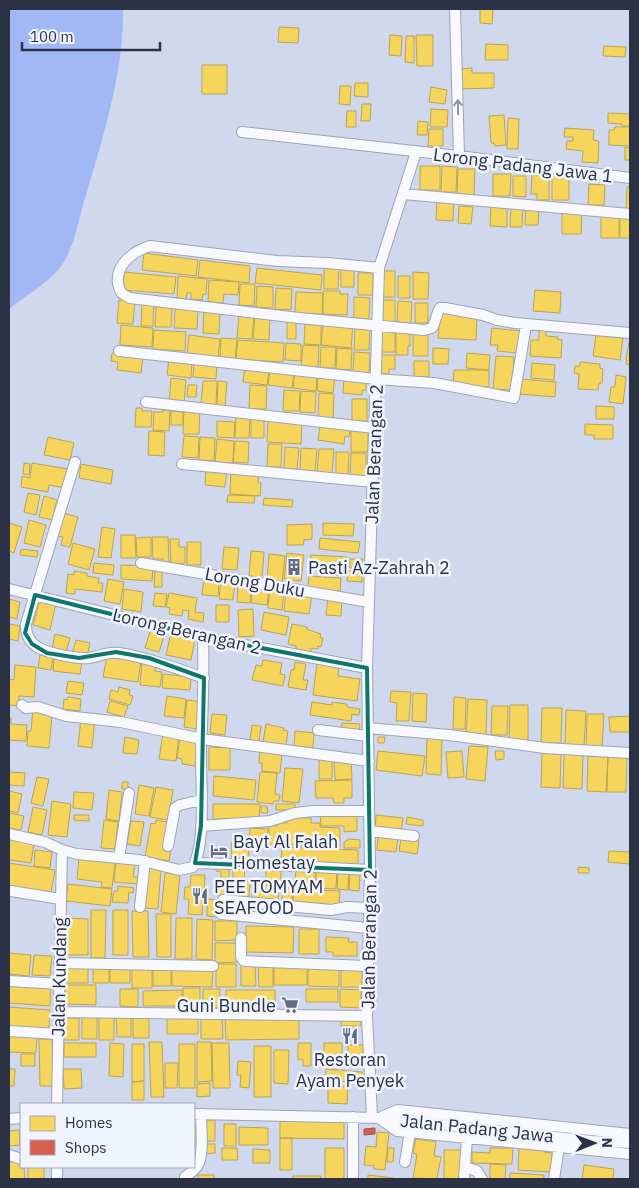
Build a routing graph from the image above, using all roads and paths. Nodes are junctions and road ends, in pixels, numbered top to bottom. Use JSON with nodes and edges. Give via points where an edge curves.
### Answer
{"nodes":[{"id":1,"x":456,"y":9,"type":"edge"},
{"id":2,"x":242,"y":132,"type":"dead end"},
{"id":3,"x":416,"y":152,"type":"junction"},
{"id":4,"x":459,"y":156,"type":"junction"},
{"id":5,"x":630,"y":178,"type":"edge"},
{"id":6,"x":403,"y":194,"type":"junction"},
{"id":7,"x":630,"y":214,"type":"edge"},
{"id":8,"x":379,"y":268,"type":"junction"},
{"id":9,"x":378,"y":325,"type":"junction"},
{"id":10,"x":526,"y":325,"type":"junction"},
{"id":11,"x":630,"y":333,"type":"edge"},
{"id":12,"x":118,"y":351,"type":"dead end"},
{"id":13,"x":376,"y":379,"type":"junction"},
{"id":14,"x":146,"y":402,"type":"dead end"},
{"id":15,"x":374,"y":428,"type":"junction"},
{"id":16,"x":75,"y":462,"type":"dead end"},
{"id":17,"x":182,"y":464,"type":"dead end"},
{"id":18,"x":373,"y":482,"type":"junction"},
{"id":19,"x":141,"y":563,"type":"dead end"},
{"id":20,"x":9,"y":589,"type":"edge"},
{"id":21,"x":35,"y":595,"type":"junction"},
{"id":22,"x":369,"y":602,"type":"junction"},
{"id":23,"x":203,"y":637,"type":"junction"},
{"id":24,"x":367,"y":668,"type":"junction"},
{"id":25,"x":204,"y":678,"type":"junction"},
{"id":26,"x":22,"y":705,"type":"dead end"},
{"id":27,"x":318,"y":730,"type":"dead end"},
{"id":28,"x":368,"y":732,"type":"junction"},
{"id":29,"x":202,"y":739,"type":"junction"},
{"id":30,"x":630,"y":753,"type":"edge"},
{"id":31,"x":369,"y":761,"type":"junction"},
{"id":32,"x":130,"y":793,"type":"dead end"},
{"id":33,"x":201,"y":800,"type":"junction"},
{"id":34,"x":369,"y":811,"type":"junction"},
{"id":35,"x":201,"y":826,"type":"junction"},
{"id":36,"x":370,"y":831,"type":"junction"},
{"id":37,"x":9,"y":834,"type":"edge"},
{"id":38,"x":414,"y":836,"type":"dead end"},
{"id":39,"x":168,"y":846,"type":"dead end"},
{"id":40,"x":62,"y":850,"type":"junction"},
{"id":41,"x":119,"y":858,"type":"junction"},
{"id":42,"x":145,"y":861,"type":"junction"},
{"id":43,"x":195,"y":863,"type":"junction"},
{"id":44,"x":370,"y":870,"type":"junction"},
{"id":45,"x":11,"y":891,"type":"dead end"},
{"id":46,"x":60,"y":899,"type":"junction"},
{"id":47,"x":223,"y":900,"type":"dead end"},
{"id":48,"x":140,"y":907,"type":"dead end"},
{"id":49,"x":369,"y":908,"type":"junction"},
{"id":50,"x":221,"y":914,"type":"dead end"},
{"id":51,"x":368,"y":928,"type":"junction"},
{"id":52,"x":241,"y":938,"type":"dead end"},
{"id":53,"x":60,"y":963,"type":"junction"},
{"id":54,"x":213,"y":966,"type":"dead end"},
{"id":55,"x":368,"y":966,"type":"junction"},
{"id":56,"x":9,"y":981,"type":"edge"},
{"id":57,"x":59,"y":984,"type":"junction"},
{"id":58,"x":59,"y":1012,"type":"junction"},
{"id":59,"x":367,"y":1016,"type":"junction"},
{"id":60,"x":9,"y":1031,"type":"edge"},
{"id":61,"x":58,"y":1034,"type":"junction"},
{"id":62,"x":57,"y":1103,"type":"edge"},
{"id":63,"x":197,"y":1114,"type":"edge"},
{"id":64,"x":353,"y":1117,"type":"junction"},
{"id":65,"x":376,"y":1118,"type":"junction"},
{"id":66,"x":410,"y":1132,"type":"junction"},
{"id":67,"x":630,"y":1134,"type":"edge"},
{"id":68,"x":467,"y":1138,"type":"junction"},
{"id":69,"x":630,"y":1143,"type":"edge"},
{"id":70,"x":558,"y":1147,"type":"junction"},
{"id":71,"x":630,"y":1154,"type":"edge"},
{"id":72,"x":405,"y":1162,"type":"dead end"},
{"id":73,"x":465,"y":1167,"type":"junction"},
{"id":74,"x":185,"y":1177,"type":"dead end"},
{"id":75,"x":353,"y":1179,"type":"edge"},
{"id":76,"x":464,"y":1179,"type":"edge"},
{"id":77,"x":482,"y":1179,"type":"edge"},
{"id":78,"x":554,"y":1179,"type":"edge"}],
"edges":[{"from":4,"to":1,"type":"street","one_way":true},
{"from":2,"to":3,"type":"street","name":"Lorong Padang Jawa 1"},
{"from":3,"to":4,"type":"street","name":"Lorong Padang Jawa 1"},
{"from":3,"to":6,"type":"street","name":"Jalan Berangan 2"},
{"from":4,"to":5,"type":"street","name":"Lorong Padang Jawa 1"},
{"from":6,"to":7,"type":"street"},
{"from":6,"to":8,"type":"street","name":"Jalan Berangan 2"},
{"from":8,"to":9,"type":"street","name":"Jalan Berangan 2"},
{"from":8,"to":9,"type":"street","via":[[277,261],[150,246],[140,249],[128,259],[121,266],[117,278],[119,290],[130,298]]},
{"from":9,"to":10,"type":"street","via":[[432,328],[438,310],[445,308]]},
{"from":9,"to":13,"type":"street","name":"Jalan Berangan 2"},
{"from":10,"to":11,"type":"street"},
{"from":10,"to":13,"type":"street","via":[[514,398],[434,383]]},
{"from":12,"to":13,"type":"street"},
{"from":13,"to":15,"type":"street","name":"Jalan Berangan 2"},
{"from":14,"to":15,"type":"street"},
{"from":15,"to":18,"type":"street","name":"Jalan Berangan 2"},
{"from":16,"to":21,"type":"street"},
{"from":17,"to":18,"type":"street"},
{"from":18,"to":22,"type":"street","name":"Jalan Berangan 2"},
{"from":19,"to":22,"type":"street","name":"Lorong Duku"},
{"from":20,"to":21,"type":"street","name":"Lorong Berangan 2"},
{"from":21,"to":23,"type":"street","name":"Lorong Berangan 2"},
{"from":21,"to":25,"type":"street","via":[[26,633],[32,644],[48,653],[89,658],[116,652],[149,658]]},
{"from":22,"to":24,"type":"street","name":"Jalan Berangan 2"},
{"from":23,"to":24,"type":"street","name":"Lorong Berangan 2"},
{"from":23,"to":25,"type":"street"},
{"from":24,"to":28,"type":"street","name":"Jalan Berangan 2"},
{"from":25,"to":29,"type":"street"},
{"from":26,"to":29,"type":"street","via":[[66,716],[121,722]]},
{"from":27,"to":28,"type":"street"},
{"from":28,"to":30,"type":"street","via":[[449,735],[545,748]]},
{"from":28,"to":31,"type":"street","name":"Jalan Berangan 2"},
{"from":29,"to":31,"type":"street"},
{"from":29,"to":33,"type":"street"},
{"from":31,"to":34,"type":"street","name":"Jalan Berangan 2"},
{"from":32,"to":41,"type":"street"},
{"from":33,"to":35,"type":"street"},
{"from":33,"to":39,"type":"street","via":[[175,808]]},
{"from":34,"to":35,"type":"street","via":[[314,811],[270,821]]},
{"from":34,"to":36,"type":"street","name":"Jalan Berangan 2"},
{"from":35,"to":43,"type":"street"},
{"from":36,"to":38,"type":"street"},
{"from":36,"to":44,"type":"street","name":"Jalan Berangan 2"},
{"from":37,"to":40,"type":"street","via":[[45,842]]},
{"from":40,"to":41,"type":"street"},
{"from":40,"to":46,"type":"street","name":"Jalan Kundang"},
{"from":41,"to":42,"type":"street"},
{"from":42,"to":43,"type":"street","via":[[179,870],[193,867]]},
{"from":42,"to":48,"type":"street"},
{"from":43,"to":44,"type":"street"},
{"from":44,"to":49,"type":"street","name":"Jalan Berangan 2"},
{"from":45,"to":46,"type":"street"},
{"from":46,"to":53,"type":"street","name":"Jalan Kundang"},
{"from":47,"to":49,"type":"street","via":[[332,910]]},
{"from":49,"to":51,"type":"street","name":"Jalan Berangan 2"},
{"from":50,"to":51,"type":"street"},
{"from":51,"to":55,"type":"street","name":"Jalan Berangan 2"},
{"from":52,"to":55,"type":"street","via":[[244,961]]},
{"from":53,"to":54,"type":"street"},
{"from":53,"to":57,"type":"street","name":"Jalan Kundang"},
{"from":55,"to":59,"type":"street","name":"Jalan Berangan 2"},
{"from":56,"to":57,"type":"street"},
{"from":57,"to":58,"type":"street","name":"Jalan Kundang"},
{"from":58,"to":59,"type":"street"},
{"from":58,"to":61,"type":"street","name":"Jalan Kundang"},
{"from":59,"to":65,"type":"street","name":"Jalan Berangan 2"},
{"from":60,"to":61,"type":"street"},
{"from":61,"to":62,"type":"street","name":"Jalan Kundang"},
{"from":63,"to":64,"type":"street","name":"Jalan Padang Jawa"},
{"from":63,"to":74,"type":"street","via":[[200,1162]]},
{"from":64,"to":65,"type":"street","name":"Jalan Padang Jawa"},
{"from":64,"to":75,"type":"street"},
{"from":65,"to":66,"type":"street","via":[[397,1131]]},
{"from":65,"to":67,"type":"street","via":[[398,1110]]},
{"from":65,"to":69,"type":"street","name":"Jalan Padang Jawa"},
{"from":66,"to":68,"type":"street"},
{"from":66,"to":72,"type":"street"},
{"from":68,"to":70,"type":"street"},
{"from":68,"to":73,"type":"street"},
{"from":70,"to":71,"type":"street"},
{"from":70,"to":78,"type":"street"},
{"from":73,"to":76,"type":"street"},
{"from":73,"to":77,"type":"street","via":[[478,1171]]}]}
